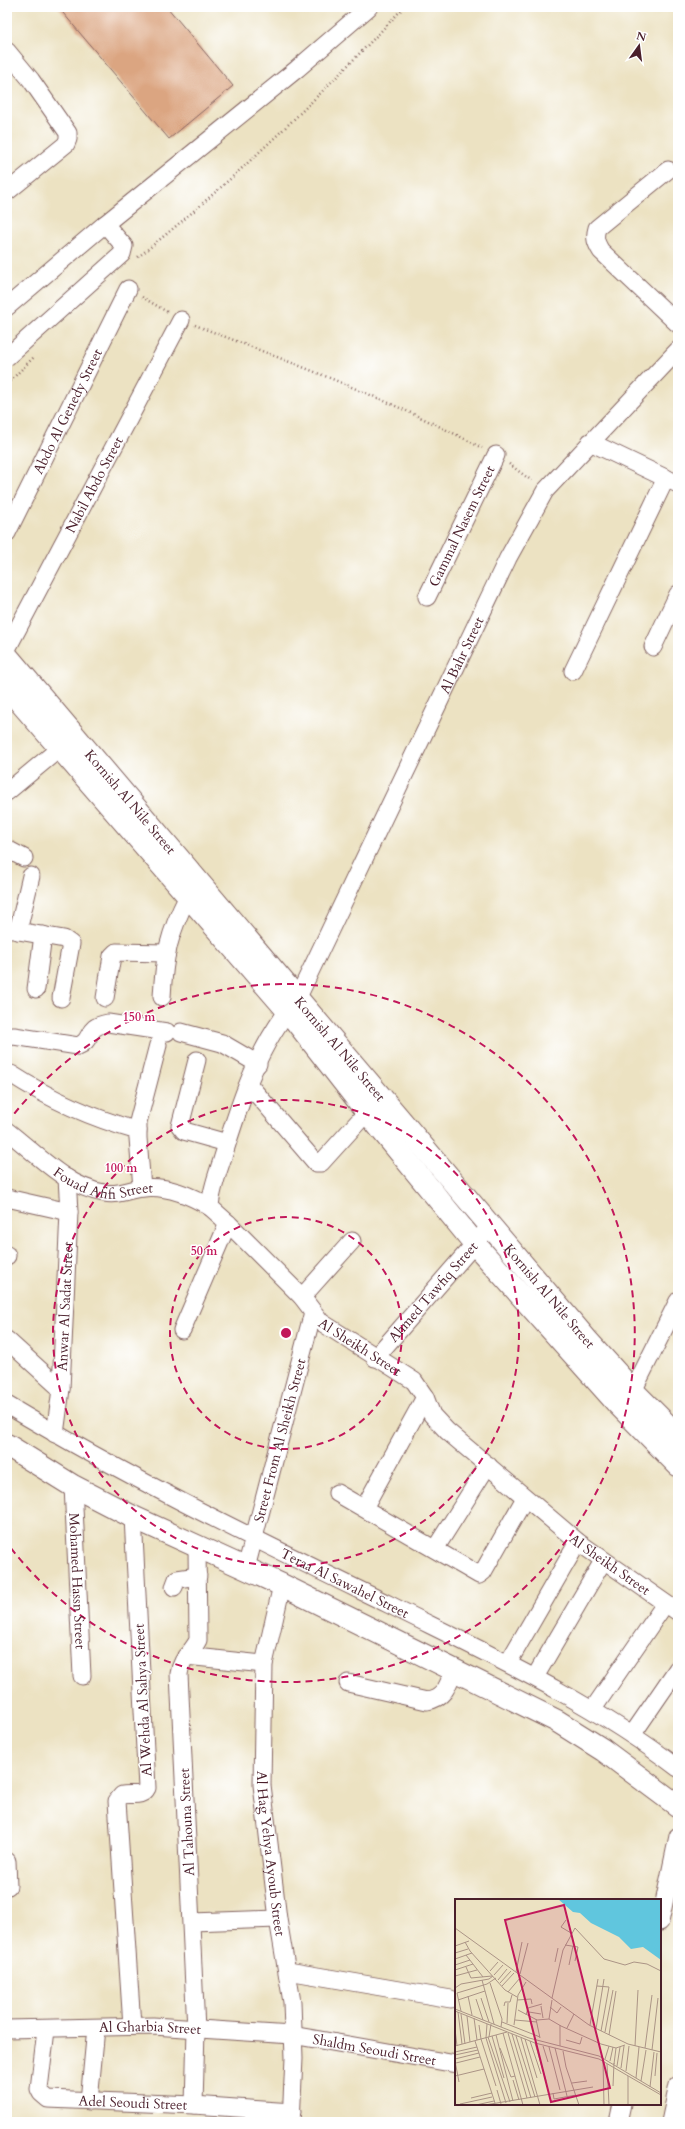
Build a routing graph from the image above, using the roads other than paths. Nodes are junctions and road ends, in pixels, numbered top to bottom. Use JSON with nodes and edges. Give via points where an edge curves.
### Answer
{"nodes":[{"id":1,"x":369,"y":7,"type":"edge"},
{"id":2,"x":7,"y":51,"type":"edge"},
{"id":3,"x":668,"y":170,"type":"dead end"},
{"id":4,"x":7,"y":192,"type":"edge"},
{"id":5,"x":105,"y":224,"type":"junction"},
{"id":6,"x":128,"y":290,"type":"road end"},
{"id":7,"x":7,"y":307,"type":"edge"},
{"id":8,"x":181,"y":320,"type":"road end"},
{"id":9,"x":678,"y":324,"type":"edge"},
{"id":10,"x":678,"y":350,"type":"edge"},
{"id":11,"x":7,"y":357,"type":"edge"},
{"id":12,"x":590,"y":442,"type":"junction"},
{"id":13,"x":496,"y":455,"type":"road end"},
{"id":14,"x":672,"y":481,"type":"edge"},
{"id":15,"x":7,"y":533,"type":"edge"},
{"id":16,"x":678,"y":594,"type":"edge"},
{"id":17,"x":427,"y":597,"type":"dead end"},
{"id":18,"x":653,"y":647,"type":"dead end"},
{"id":19,"x":7,"y":649,"type":"edge"},
{"id":20,"x":7,"y":656,"type":"edge"},
{"id":21,"x":573,"y":671,"type":"dead end"},
{"id":22,"x":7,"y":687,"type":"edge"},
{"id":23,"x":60,"y":748,"type":"junction"},
{"id":24,"x":7,"y":792,"type":"edge"},
{"id":25,"x":119,"y":803,"type":"junction"},
{"id":26,"x":7,"y":849,"type":"edge"},
{"id":27,"x":24,"y":858,"type":"dead end"},
{"id":28,"x":31,"y":876,"type":"dead end"},
{"id":29,"x":188,"y":896,"type":"junction"},
{"id":30,"x":12,"y":930,"type":"edge"},
{"id":31,"x":43,"y":935,"type":"junction"},
{"id":32,"x":166,"y":953,"type":"junction"},
{"id":33,"x":36,"y":989,"type":"dead end"},
{"id":34,"x":162,"y":997,"type":"dead end"},
{"id":35,"x":61,"y":998,"type":"dead end"},
{"id":36,"x":105,"y":998,"type":"dead end"},
{"id":37,"x":293,"y":1004,"type":"junction"},
{"id":38,"x":168,"y":1036,"type":"junction"},
{"id":39,"x":7,"y":1037,"type":"edge"},
{"id":40,"x":197,"y":1060,"type":"dead end"},
{"id":41,"x":258,"y":1064,"type":"junction"},
{"id":42,"x":11,"y":1074,"type":"dead end"},
{"id":43,"x":249,"y":1085,"type":"junction"},
{"id":44,"x":367,"y":1112,"type":"junction"},
{"id":45,"x":7,"y":1130,"type":"edge"},
{"id":46,"x":138,"y":1131,"type":"junction"},
{"id":47,"x":227,"y":1143,"type":"junction"},
{"id":48,"x":67,"y":1178,"type":"junction"},
{"id":49,"x":142,"y":1188,"type":"junction"},
{"id":50,"x":7,"y":1198,"type":"edge"},
{"id":51,"x":210,"y":1207,"type":"junction"},
{"id":52,"x":69,"y":1212,"type":"junction"},
{"id":53,"x":228,"y":1222,"type":"junction"},
{"id":54,"x":490,"y":1226,"type":"junction"},
{"id":55,"x":352,"y":1242,"type":"dead end"},
{"id":56,"x":475,"y":1244,"type":"junction"},
{"id":57,"x":302,"y":1297,"type":"junction"},
{"id":58,"x":678,"y":1301,"type":"edge"},
{"id":59,"x":313,"y":1312,"type":"junction"},
{"id":60,"x":182,"y":1330,"type":"dead end"},
{"id":61,"x":7,"y":1340,"type":"edge"},
{"id":62,"x":375,"y":1358,"type":"junction"},
{"id":63,"x":62,"y":1389,"type":"junction"},
{"id":64,"x":633,"y":1391,"type":"junction"},
{"id":65,"x":425,"y":1397,"type":"junction"},
{"id":66,"x":7,"y":1405,"type":"edge"},
{"id":67,"x":55,"y":1434,"type":"junction"},
{"id":68,"x":678,"y":1436,"type":"edge"},
{"id":69,"x":7,"y":1445,"type":"edge"},
{"id":70,"x":488,"y":1465,"type":"junction"},
{"id":71,"x":678,"y":1465,"type":"edge"},
{"id":72,"x":73,"y":1486,"type":"junction"},
{"id":73,"x":337,"y":1493,"type":"dead end"},
{"id":74,"x":525,"y":1498,"type":"junction"},
{"id":75,"x":364,"y":1508,"type":"junction"},
{"id":76,"x":134,"y":1517,"type":"junction"},
{"id":77,"x":254,"y":1538,"type":"junction"},
{"id":78,"x":578,"y":1542,"type":"junction"},
{"id":79,"x":197,"y":1547,"type":"junction"},
{"id":80,"x":435,"y":1549,"type":"junction"},
{"id":81,"x":603,"y":1561,"type":"junction"},
{"id":82,"x":246,"y":1568,"type":"junction"},
{"id":83,"x":198,"y":1576,"type":"junction"},
{"id":84,"x":282,"y":1585,"type":"junction"},
{"id":85,"x":174,"y":1587,"type":"dead end"},
{"id":86,"x":671,"y":1608,"type":"edge"},
{"id":87,"x":186,"y":1656,"type":"junction"},
{"id":88,"x":264,"y":1664,"type":"junction"},
{"id":89,"x":508,"y":1664,"type":"junction"},
{"id":90,"x":678,"y":1668,"type":"edge"},
{"id":91,"x":454,"y":1669,"type":"junction"},
{"id":92,"x":82,"y":1676,"type":"dead end"},
{"id":93,"x":535,"y":1676,"type":"junction"},
{"id":94,"x":348,"y":1683,"type":"dead end"},
{"id":95,"x":593,"y":1709,"type":"junction"},
{"id":96,"x":632,"y":1735,"type":"junction"},
{"id":97,"x":678,"y":1768,"type":"edge"},
{"id":98,"x":678,"y":1806,"type":"edge"},
{"id":99,"x":678,"y":1836,"type":"edge"},
{"id":100,"x":7,"y":1861,"type":"edge"},
{"id":101,"x":8,"y":1886,"type":"dead end"},
{"id":102,"x":661,"y":1917,"type":"edge"},
{"id":103,"x":278,"y":1919,"type":"junction"},
{"id":104,"x":192,"y":1922,"type":"junction"},
{"id":105,"x":288,"y":1971,"type":"junction"},
{"id":106,"x":450,"y":1999,"type":"dead end"},
{"id":107,"x":132,"y":2026,"type":"junction"},
{"id":108,"x":96,"y":2028,"type":"junction"},
{"id":109,"x":7,"y":2029,"type":"edge"},
{"id":110,"x":196,"y":2029,"type":"junction"},
{"id":111,"x":46,"y":2030,"type":"junction"},
{"id":112,"x":292,"y":2035,"type":"junction"},
{"id":113,"x":455,"y":2064,"type":"edge"},
{"id":114,"x":678,"y":2085,"type":"edge"},
{"id":115,"x":89,"y":2101,"type":"junction"},
{"id":116,"x":194,"y":2105,"type":"junction"},
{"id":117,"x":622,"y":2105,"type":"edge"},
{"id":118,"x":291,"y":2117,"type":"edge"},
{"id":119,"x":618,"y":2122,"type":"edge"},
{"id":120,"x":670,"y":2122,"type":"edge"}],
"edges":[{"from":1,"to":5,"type":"street","via":[[228,126]]},
{"from":2,"to":4,"type":"street","via":[[68,133],[68,139],[66,144]]},
{"from":3,"to":9,"type":"street","via":[[597,228],[594,235],[601,251]]},
{"from":5,"to":7,"type":"street"},
{"from":5,"to":11,"type":"street","via":[[124,246],[122,254]]},
{"from":6,"to":15,"type":"street","name":"Abdo Al Genedy Street"},
{"from":8,"to":19,"type":"street","name":"Nabil Abdo Street"},
{"from":10,"to":12,"type":"street","name":"Al Bahr Street"},
{"from":12,"to":14,"type":"street"},
{"from":12,"to":37,"type":"street","name":"Al Bahr Street","via":[[545,491],[508,558]]},
{"from":13,"to":17,"type":"street","name":"Gammal Nasem Street"},
{"from":14,"to":21,"type":"street"},
{"from":16,"to":18,"type":"street"},
{"from":20,"to":25,"type":"main road","name":"Kornish Al Nile Street"},
{"from":22,"to":23,"type":"main road","name":"Kornish Al Nile Street"},
{"from":23,"to":24,"type":"street"},
{"from":23,"to":25,"type":"main road","name":"Kornish Al Nile Street"},
{"from":25,"to":29,"type":"main road","name":"Kornish Al Nile Street"},
{"from":25,"to":37,"type":"main road","name":"Kornish Al Nile Street"},
{"from":26,"to":27,"type":"street"},
{"from":28,"to":30,"type":"street"},
{"from":29,"to":32,"type":"street","via":[[174,924]]},
{"from":29,"to":37,"type":"main road","name":"Kornish Al Nile Street"},
{"from":30,"to":31,"type":"street"},
{"from":31,"to":33,"type":"street"},
{"from":31,"to":35,"type":"street","via":[[64,939],[70,944]]},
{"from":32,"to":34,"type":"street"},
{"from":32,"to":36,"type":"street","via":[[116,952],[112,956]]},
{"from":37,"to":41,"type":"street","via":[[271,1034]]},
{"from":37,"to":44,"type":"main road","name":"Kornish Al Nile Street"},
{"from":37,"to":54,"type":"main road","name":"Kornish Al Nile Street"},
{"from":38,"to":39,"type":"street","via":[[108,1023],[91,1030],[87,1040],[78,1046]]},
{"from":38,"to":41,"type":"street","via":[[222,1043]]},
{"from":38,"to":46,"type":"street","via":[[140,1114]]},
{"from":40,"to":47,"type":"street","via":[[180,1126],[184,1131]]},
{"from":41,"to":43,"type":"street"},
{"from":42,"to":46,"type":"street","via":[[59,1103]]},
{"from":43,"to":44,"type":"street","via":[[316,1163],[321,1163]]},
{"from":43,"to":47,"type":"street"},
{"from":44,"to":56,"type":"main road","name":"Kornish Al Nile Street"},
{"from":45,"to":48,"type":"street","name":"Fouad Afifi Street"},
{"from":46,"to":49,"type":"street"},
{"from":47,"to":51,"type":"street"},
{"from":48,"to":49,"type":"street","name":"Fouad Afifi Street","via":[[90,1190],[116,1195]]},
{"from":48,"to":52,"type":"street","name":"Anwar Al Sadat Street"},
{"from":49,"to":51,"type":"street","name":"Fouad Afifi Street","via":[[182,1193]]},
{"from":50,"to":52,"type":"street"},
{"from":51,"to":53,"type":"street","name":"Al Sheikh Street"},
{"from":52,"to":63,"type":"street","name":"Anwar Al Sadat Street"},
{"from":53,"to":57,"type":"street","name":"Al Sheikh Street"},
{"from":53,"to":60,"type":"street"},
{"from":54,"to":56,"type":"street","name":"Ahmed Tawfiq Street"},
{"from":54,"to":64,"type":"main road","name":"Kornish Al Nile Street"},
{"from":55,"to":57,"type":"street"},
{"from":56,"to":62,"type":"street","name":"Ahmed Tawfiq Street"},
{"from":56,"to":71,"type":"main road","name":"Kornish Al Nile Street","via":[[616,1402]]},
{"from":57,"to":59,"type":"street","name":"Al Sheikh Street"},
{"from":58,"to":64,"type":"street"},
{"from":59,"to":62,"type":"street","name":"Al Sheikh Street","via":[[331,1330]]},
{"from":59,"to":77,"type":"street","name":"Street From Al Sheikh Street"},
{"from":61,"to":63,"type":"street"},
{"from":62,"to":65,"type":"street","name":"Al Sheikh Street","via":[[414,1381]]},
{"from":63,"to":67,"type":"street","name":"Anwar Al Sadat Street"},
{"from":64,"to":68,"type":"main road","name":"Kornish Al Nile Street"},
{"from":65,"to":70,"type":"street","name":"Al Sheikh Street","via":[[432,1416],[439,1424]]},
{"from":65,"to":75,"type":"street"},
{"from":66,"to":67,"type":"street","name":"Teraa Al Sawahel Street"},
{"from":67,"to":77,"type":"street","name":"Teraa Al Sawahel Street"},
{"from":69,"to":72,"type":"main road"},
{"from":70,"to":74,"type":"street","name":"Al Sheikh Street"},
{"from":70,"to":80,"type":"street"},
{"from":72,"to":76,"type":"main road"},
{"from":72,"to":92,"type":"street","name":"Mohamed Hassn Street"},
{"from":73,"to":75,"type":"street"},
{"from":74,"to":78,"type":"street","name":"Al Sheikh Street"},
{"from":74,"to":80,"type":"street","via":[[481,1574],[476,1574]]},
{"from":75,"to":80,"type":"street"},
{"from":76,"to":79,"type":"main road"},
{"from":76,"to":107,"type":"street","name":"Al Wehda Al Sahya Street","via":[[148,1788],[140,1795],[122,1795],[117,1801]]},
{"from":77,"to":82,"type":"street","name":"Street From Al Sheikh Street"},
{"from":77,"to":89,"type":"street","name":"Teraa Al Sawahel Street"},
{"from":78,"to":81,"type":"street","name":"Al Sheikh Street"},
{"from":78,"to":89,"type":"street"},
{"from":79,"to":82,"type":"main road"},
{"from":79,"to":83,"type":"street","name":"Al Tahouna Street"},
{"from":81,"to":86,"type":"street","name":"Al Sheikh Street"},
{"from":81,"to":93,"type":"street"},
{"from":82,"to":84,"type":"main road"},
{"from":83,"to":85,"type":"street","via":[[177,1579]]},
{"from":83,"to":87,"type":"street","name":"Al Tahouna Street","via":[[198,1640],[194,1649]]},
{"from":84,"to":88,"type":"street","name":"Al Hag Yehya Ayoub Street"},
{"from":84,"to":91,"type":"main road"},
{"from":86,"to":95,"type":"street"},
{"from":87,"to":88,"type":"street"},
{"from":87,"to":104,"type":"street","name":"Al Tahouna Street","via":[[180,1664],[179,1674]]},
{"from":88,"to":103,"type":"street","name":"Al Hag Yehya Ayoub Street","via":[[262,1785]]},
{"from":89,"to":93,"type":"street","name":"Teraa Al Sawahel Street"},
{"from":90,"to":96,"type":"street"},
{"from":91,"to":94,"type":"street","via":[[442,1695],[436,1700],[427,1701]]},
{"from":91,"to":98,"type":"main road","via":[[557,1721],[603,1750]]},
{"from":93,"to":95,"type":"street","name":"Teraa Al Sawahel Street"},
{"from":95,"to":96,"type":"street","name":"Teraa Al Sawahel Street"},
{"from":96,"to":97,"type":"street","name":"Teraa Al Sawahel Street"},
{"from":99,"to":102,"type":"street"},
{"from":100,"to":101,"type":"street"},
{"from":103,"to":104,"type":"street"},
{"from":103,"to":105,"type":"street","name":"Al Hag Yehya Ayoub Street"},
{"from":104,"to":110,"type":"street","name":"Al Tahouna Street"},
{"from":105,"to":106,"type":"street"},
{"from":105,"to":112,"type":"street","name":"Al Hag Yehya Ayoub Street","via":[[292,2002]]},
{"from":107,"to":108,"type":"street","name":"Al Gharbia Street"},
{"from":107,"to":110,"type":"street","name":"Al Gharbia Street"},
{"from":108,"to":111,"type":"street","name":"Al Gharbia Street"},
{"from":108,"to":115,"type":"street"},
{"from":109,"to":111,"type":"street","name":"Al Gharbia Street"},
{"from":110,"to":112,"type":"street","name":"Al Gharbia Street"},
{"from":110,"to":116,"type":"street","name":"Al Tahouna Street"},
{"from":111,"to":115,"type":"street","name":"Adel Seoudi Street","via":[[39,2089],[41,2093],[48,2099]]},
{"from":112,"to":113,"type":"street","name":"Shaldm Seoudi Street"},
{"from":112,"to":118,"type":"street","name":"Al Hag Yehya Ayoub Street","via":[[294,2058]]},
{"from":114,"to":120,"type":"street"},
{"from":115,"to":116,"type":"street","name":"Adel Seoudi Street"},
{"from":116,"to":118,"type":"street","name":"Adel Seoudi Street"},
{"from":117,"to":119,"type":"street"}]}
